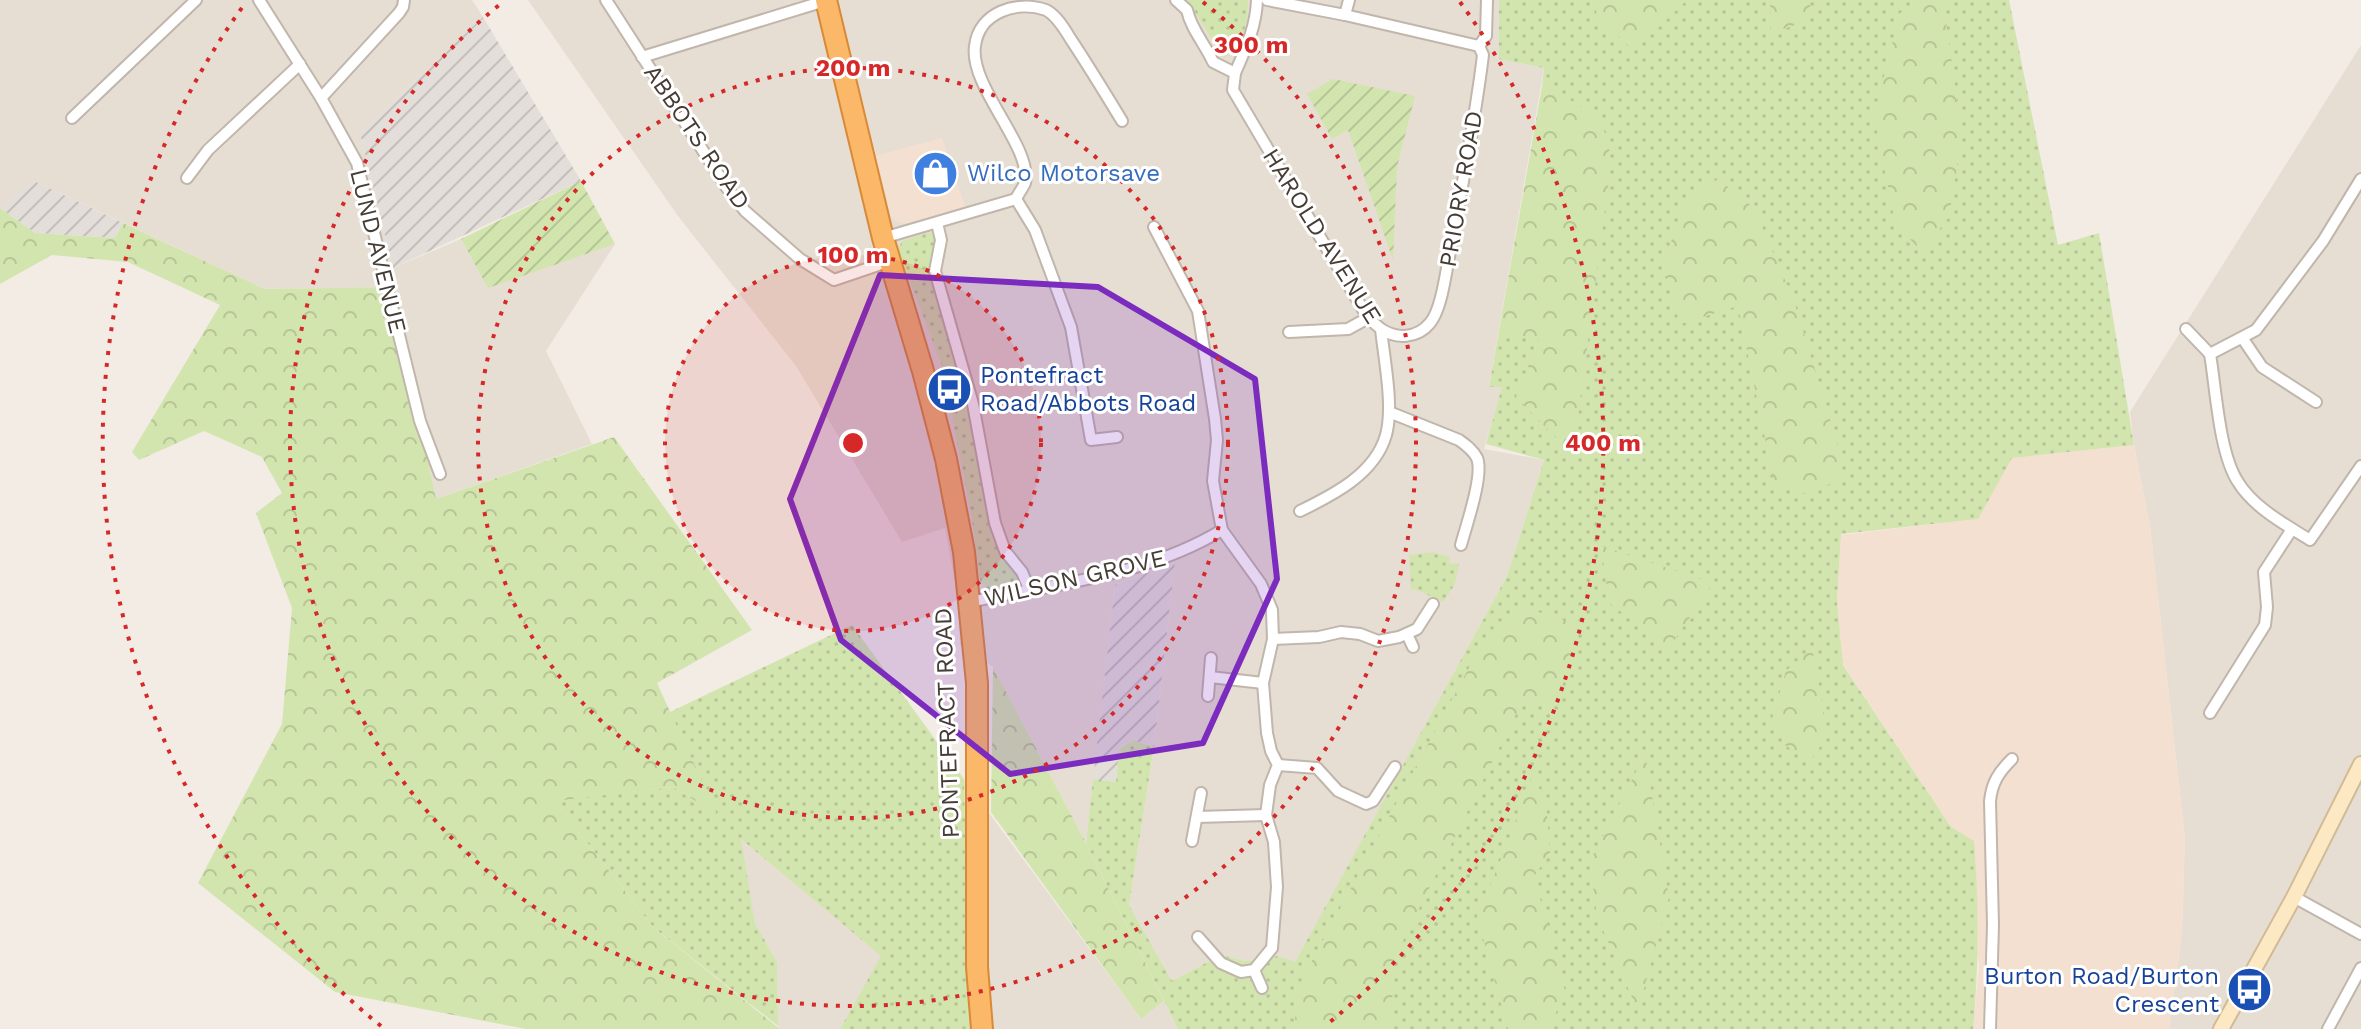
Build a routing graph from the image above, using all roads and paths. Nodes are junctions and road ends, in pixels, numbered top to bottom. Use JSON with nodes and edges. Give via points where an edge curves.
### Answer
{"nodes":[{"id":1,"x":196,"y":0,"type":"edge"},
{"id":2,"x":259,"y":0,"type":"edge"},
{"id":3,"x":404,"y":0,"type":"edge"},
{"id":4,"x":606,"y":0,"type":"edge"},
{"id":5,"x":827,"y":0,"type":"edge"},
{"id":6,"x":1176,"y":0,"type":"edge"},
{"id":7,"x":1257,"y":0,"type":"edge"},
{"id":8,"x":1267,"y":0,"type":"edge"},
{"id":9,"x":1349,"y":0,"type":"edge"},
{"id":10,"x":1487,"y":0,"type":"edge"},
{"id":11,"x":1345,"y":15,"type":"junction"},
{"id":12,"x":1479,"y":46,"type":"junction"},
{"id":13,"x":642,"y":57,"type":"junction"},
{"id":14,"x":300,"y":64,"type":"junction"},
{"id":15,"x":1235,"y":73,"type":"junction"},
{"id":16,"x":321,"y":98,"type":"junction"},
{"id":17,"x":72,"y":118,"type":"dead end"},
{"id":18,"x":1122,"y":121,"type":"dead end"},
{"id":19,"x":187,"y":178,"type":"dead end"},
{"id":20,"x":2361,"y":179,"type":"edge"},
{"id":21,"x":1016,"y":199,"type":"junction"},
{"id":22,"x":937,"y":223,"type":"junction"},
{"id":23,"x":1154,"y":227,"type":"dead end"},
{"id":24,"x":883,"y":238,"type":"junction"},
{"id":25,"x":890,"y":261,"type":"junction"},
{"id":26,"x":1368,"y":318,"type":"junction"},
{"id":27,"x":1381,"y":329,"type":"junction"},
{"id":28,"x":2186,"y":329,"type":"dead end"},
{"id":29,"x":1289,"y":332,"type":"dead end"},
{"id":30,"x":2243,"y":339,"type":"junction"},
{"id":31,"x":2210,"y":354,"type":"junction"},
{"id":32,"x":2316,"y":402,"type":"dead end"},
{"id":33,"x":1389,"y":412,"type":"junction"},
{"id":34,"x":1117,"y":437,"type":"dead end"},
{"id":35,"x":2361,"y":466,"type":"edge"},
{"id":36,"x":440,"y":474,"type":"dead end"},
{"id":37,"x":1300,"y":511,"type":"dead end"},
{"id":38,"x":2292,"y":529,"type":"junction"},
{"id":39,"x":1222,"y":530,"type":"junction"},
{"id":40,"x":1461,"y":545,"type":"dead end"},
{"id":41,"x":1030,"y":591,"type":"junction"},
{"id":42,"x":970,"y":602,"type":"junction"},
{"id":43,"x":1433,"y":604,"type":"dead end"},
{"id":44,"x":1407,"y":634,"type":"junction"},
{"id":45,"x":1273,"y":639,"type":"junction"},
{"id":46,"x":1413,"y":647,"type":"dead end"},
{"id":47,"x":1211,"y":658,"type":"dead end"},
{"id":48,"x":1210,"y":677,"type":"junction"},
{"id":49,"x":1263,"y":683,"type":"junction"},
{"id":50,"x":1208,"y":696,"type":"dead end"},
{"id":51,"x":2210,"y":713,"type":"dead end"},
{"id":52,"x":2012,"y":759,"type":"dead end"},
{"id":53,"x":2361,"y":764,"type":"edge"},
{"id":54,"x":1278,"y":765,"type":"junction"},
{"id":55,"x":1395,"y":767,"type":"dead end"},
{"id":56,"x":1201,"y":793,"type":"dead end"},
{"id":57,"x":1266,"y":815,"type":"junction"},
{"id":58,"x":1197,"y":817,"type":"junction"},
{"id":59,"x":1192,"y":841,"type":"dead end"},
{"id":60,"x":2294,"y":897,"type":"junction"},
{"id":61,"x":2361,"y":934,"type":"edge"},
{"id":62,"x":1198,"y":937,"type":"dead end"},
{"id":63,"x":2361,"y":968,"type":"edge"},
{"id":64,"x":1254,"y":970,"type":"junction"},
{"id":65,"x":1262,"y":988,"type":"dead end"},
{"id":66,"x":982,"y":1029,"type":"edge"},
{"id":67,"x":1990,"y":1029,"type":"edge"},
{"id":68,"x":2221,"y":1029,"type":"edge"},
{"id":69,"x":2328,"y":1029,"type":"edge"}],
"edges":[{"from":1,"to":17,"type":"street"},
{"from":2,"to":14,"type":"street","name":"LUND AVENUE"},
{"from":3,"to":16,"type":"street","via":[[399,13]]},
{"from":4,"to":13,"type":"street","name":"ABBOTS ROAD"},
{"from":5,"to":13,"type":"street"},
{"from":5,"to":24,"type":"highway","name":"PONTEFRACT ROAD"},
{"from":6,"to":15,"type":"street","via":[[1187,10],[1213,62]]},
{"from":7,"to":15,"type":"street","via":[[1252,36]]},
{"from":8,"to":11,"type":"street"},
{"from":9,"to":11,"type":"street"},
{"from":10,"to":12,"type":"street","name":"PRIORY ROAD","via":[[1486,36]]},
{"from":11,"to":12,"type":"street"},
{"from":12,"to":27,"type":"street","name":"PRIORY ROAD","via":[[1483,55],[1470,146],[1434,320],[1412,335],[1394,337]]},
{"from":13,"to":25,"type":"street","name":"ABBOTS ROAD","via":[[727,188],[766,232],[834,280]]},
{"from":14,"to":16,"type":"street","name":"LUND AVENUE"},
{"from":14,"to":19,"type":"street","via":[[208,150]]},
{"from":15,"to":26,"type":"street","name":"HAROLD AVENUE","via":[[1233,90]]},
{"from":16,"to":36,"type":"street","name":"LUND AVENUE","via":[[357,163],[420,421]]},
{"from":18,"to":21,"type":"street","via":[[1069,36],[1046,10],[1020,4],[991,15],[975,46],[981,75],[1023,160],[1025,182]]},
{"from":20,"to":30,"type":"street","via":[[2323,241],[2256,330]]},
{"from":21,"to":22,"type":"street"},
{"from":21,"to":34,"type":"street","via":[[1035,230],[1071,327],[1091,440]]},
{"from":22,"to":24,"type":"street"},
{"from":22,"to":41,"type":"street","via":[[941,240],[935,271],[973,404],[995,523]]},
{"from":23,"to":39,"type":"street","via":[[1198,311],[1215,419],[1213,481]]},
{"from":24,"to":25,"type":"highway","name":"PONTEFRACT ROAD"},
{"from":25,"to":42,"type":"highway","name":"PONTEFRACT ROAD","via":[[946,459]]},
{"from":26,"to":27,"type":"street","name":"HAROLD AVENUE"},
{"from":26,"to":29,"type":"street","via":[[1348,329]]},
{"from":27,"to":33,"type":"street","name":"HAROLD AVENUE"},
{"from":28,"to":31,"type":"street"},
{"from":30,"to":31,"type":"street"},
{"from":30,"to":32,"type":"street","via":[[2262,367]]},
{"from":31,"to":38,"type":"street","via":[[2225,449],[2238,482]]},
{"from":33,"to":37,"type":"street","name":"HAROLD AVENUE","via":[[1386,436],[1370,463],[1341,491]]},
{"from":33,"to":40,"type":"street","via":[[1459,440],[1478,460]]},
{"from":35,"to":38,"type":"street","via":[[2310,540]]},
{"from":38,"to":51,"type":"street","via":[[2264,572],[2265,625]]},
{"from":39,"to":41,"type":"street","name":"WILSON GROVE","via":[[1136,569]]},
{"from":39,"to":45,"type":"street","via":[[1261,584],[1272,610]]},
{"from":41,"to":42,"type":"street","name":"WILSON GROVE"},
{"from":42,"to":66,"type":"highway","name":"PONTEFRACT ROAD","via":[[977,683],[977,967]]},
{"from":43,"to":44,"type":"street","via":[[1417,629]]},
{"from":44,"to":45,"type":"street","via":[[1378,641],[1341,632]]},
{"from":44,"to":46,"type":"street"},
{"from":45,"to":49,"type":"street"},
{"from":47,"to":48,"type":"street"},
{"from":48,"to":49,"type":"street"},
{"from":48,"to":50,"type":"street"},
{"from":49,"to":54,"type":"street","via":[[1267,733]]},
{"from":52,"to":67,"type":"street","via":[[1991,785]]},
{"from":53,"to":60,"type":"street"},
{"from":54,"to":55,"type":"street","via":[[1317,768],[1338,791],[1366,804]]},
{"from":54,"to":57,"type":"street"},
{"from":56,"to":58,"type":"street"},
{"from":57,"to":58,"type":"street"},
{"from":57,"to":64,"type":"street","via":[[1277,887],[1272,948]]},
{"from":58,"to":59,"type":"street"},
{"from":60,"to":61,"type":"street"},
{"from":60,"to":68,"type":"street"},
{"from":62,"to":64,"type":"street","via":[[1221,963],[1241,972]]},
{"from":63,"to":69,"type":"street"},
{"from":64,"to":65,"type":"street"}]}
